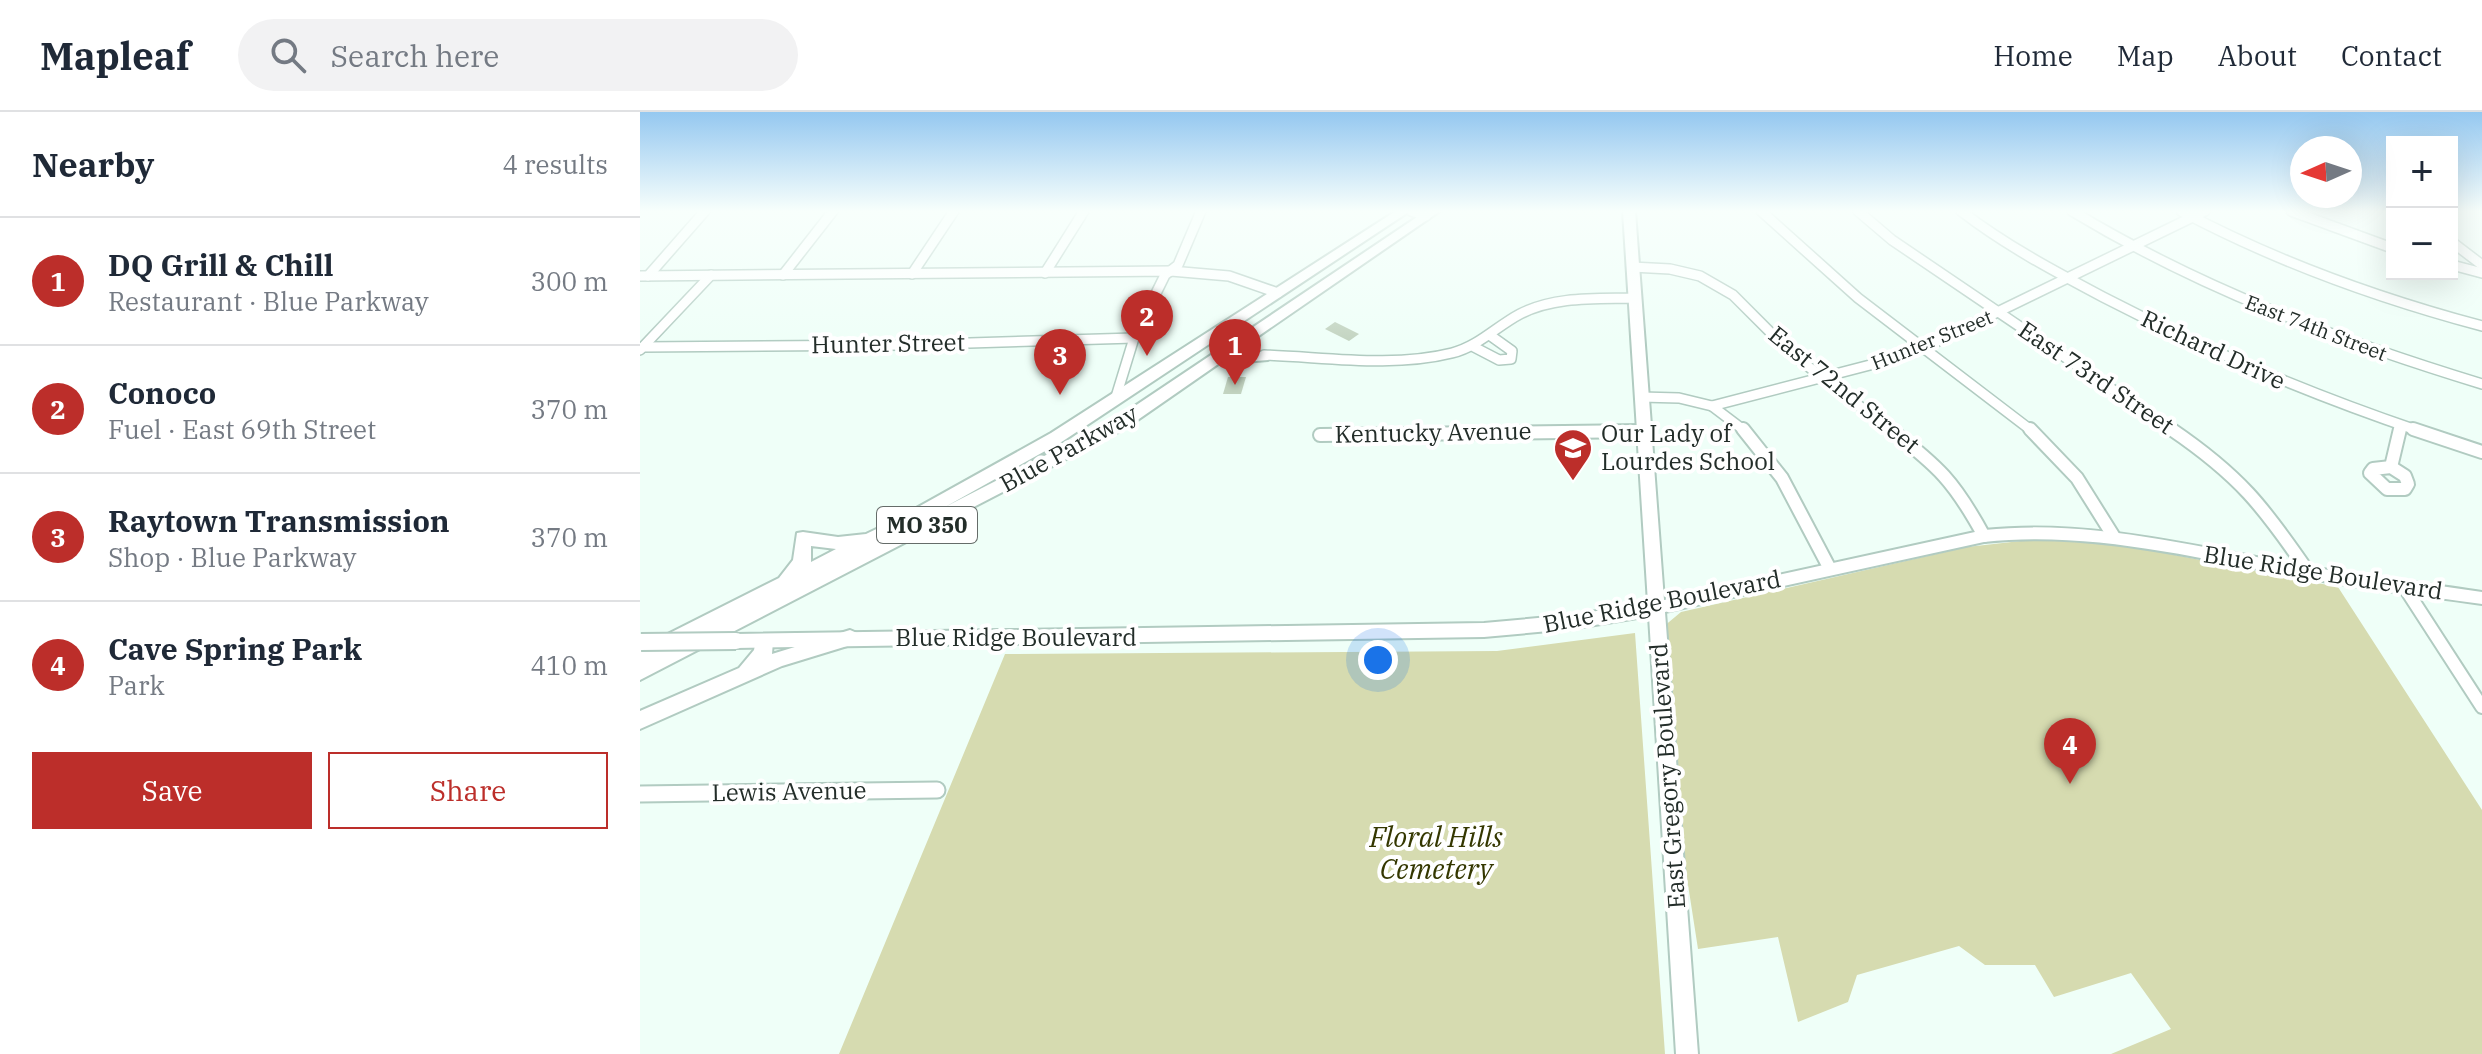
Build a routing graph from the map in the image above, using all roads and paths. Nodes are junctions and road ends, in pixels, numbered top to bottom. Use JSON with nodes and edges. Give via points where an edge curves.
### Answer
{"nodes":[{"id":1,"x":664,"y":255,"type":"edge"},
{"id":2,"x":799,"y":255,"type":"edge"},
{"id":3,"x":925,"y":255,"type":"edge"},
{"id":4,"x":1056,"y":255,"type":"edge"},
{"id":5,"x":1182,"y":255,"type":"edge"},
{"id":6,"x":1336,"y":255,"type":"edge"},
{"id":7,"x":1365,"y":255,"type":"edge"},
{"id":8,"x":1631,"y":255,"type":"edge"},
{"id":9,"x":1809,"y":255,"type":"edge"},
{"id":10,"x":1914,"y":255,"type":"edge"},
{"id":11,"x":2029,"y":255,"type":"edge"},
{"id":12,"x":2118,"y":255,"type":"edge"},
{"id":13,"x":2150,"y":255,"type":"edge"},
{"id":14,"x":2275,"y":255,"type":"edge"},
{"id":15,"x":1632,"y":267,"type":"junction"},
{"id":16,"x":2458,"y":267,"type":"edge"},
{"id":17,"x":1171,"y":271,"type":"junction"},
{"id":18,"x":1045,"y":273,"type":"junction"},
{"id":19,"x":2482,"y":273,"type":"edge"},
{"id":20,"x":912,"y":274,"type":"junction"},
{"id":21,"x":711,"y":275,"type":"junction"},
{"id":22,"x":783,"y":275,"type":"junction"},
{"id":23,"x":644,"y":276,"type":"edge"},
{"id":24,"x":2071,"y":279,"type":"junction"},
{"id":25,"x":1278,"y":293,"type":"junction"},
{"id":26,"x":1634,"y":298,"type":"junction"},
{"id":27,"x":1999,"y":313,"type":"junction"},
{"id":28,"x":2482,"y":326,"type":"edge"},
{"id":29,"x":1227,"y":327,"type":"junction"},
{"id":30,"x":1491,"y":336,"type":"junction"},
{"id":31,"x":1134,"y":338,"type":"junction"},
{"id":32,"x":1238,"y":345,"type":"junction"},
{"id":33,"x":1474,"y":347,"type":"junction"},
{"id":34,"x":1922,"y":347,"type":"junction"},
{"id":35,"x":641,"y":348,"type":"edge"},
{"id":36,"x":1192,"y":350,"type":"junction"},
{"id":37,"x":1224,"y":355,"type":"junction"},
{"id":38,"x":1264,"y":356,"type":"junction"},
{"id":39,"x":1207,"y":366,"type":"junction"},
{"id":40,"x":1826,"y":378,"type":"junction"},
{"id":41,"x":2482,"y":384,"type":"edge"},
{"id":42,"x":1641,"y":397,"type":"junction"},
{"id":43,"x":1115,"y":400,"type":"junction"},
{"id":44,"x":1712,"y":406,"type":"junction"},
{"id":45,"x":2401,"y":427,"type":"junction"},
{"id":46,"x":1643,"y":431,"type":"junction"},
{"id":47,"x":1320,"y":435,"type":"dead end"},
{"id":48,"x":2482,"y":452,"type":"edge"},
{"id":49,"x":2391,"y":467,"type":"dead end"},
{"id":50,"x":878,"y":535,"type":"junction"},
{"id":51,"x":1984,"y":536,"type":"junction"},
{"id":52,"x":2114,"y":537,"type":"junction"},
{"id":53,"x":1830,"y":569,"type":"junction"},
{"id":54,"x":2309,"y":573,"type":"junction"},
{"id":55,"x":783,"y":584,"type":"junction"},
{"id":56,"x":2405,"y":588,"type":"junction"},
{"id":57,"x":2482,"y":598,"type":"edge"},
{"id":58,"x":1656,"y":608,"type":"junction"},
{"id":59,"x":850,"y":638,"type":"junction"},
{"id":60,"x":764,"y":641,"type":"junction"},
{"id":61,"x":640,"y":642,"type":"edge"},
{"id":62,"x":640,"y":657,"type":"edge"},
{"id":63,"x":640,"y":672,"type":"edge"},
{"id":64,"x":731,"y":680,"type":"junction"},
{"id":65,"x":2482,"y":707,"type":"edge"},
{"id":66,"x":640,"y":720,"type":"edge"},
{"id":67,"x":937,"y":790,"type":"dead end"},
{"id":68,"x":640,"y":794,"type":"edge"},
{"id":69,"x":1687,"y":1054,"type":"edge"}],
"edges":[{"from":1,"to":23,"type":"street"},
{"from":2,"to":22,"type":"street"},
{"from":3,"to":20,"type":"street"},
{"from":4,"to":18,"type":"street"},
{"from":5,"to":17,"type":"street"},
{"from":6,"to":25,"type":"highway","name":"Blue Parkway","number":"MO 350"},
{"from":7,"to":32,"type":"highway","name":"Blue Parkway","number":"MO 350"},
{"from":8,"to":15,"type":"main road","name":"East Gregory Boulevard"},
{"from":9,"to":34,"type":"street"},
{"from":10,"to":27,"type":"street","name":"East 73rd Street"},
{"from":11,"to":24,"type":"street","name":"Richard Drive"},
{"from":12,"to":24,"type":"street","name":"Hunter Street"},
{"from":13,"to":41,"type":"street","name":"East 74th Street","via":[[2283,317]]},
{"from":14,"to":28,"type":"street","via":[[2403,304]]},
{"from":15,"to":26,"type":"main road","name":"East Gregory Boulevard"},
{"from":15,"to":40,"type":"street","name":"East 72nd Street","via":[[1670,269],[1718,284],[1792,354]]},
{"from":16,"to":19,"type":"street"},
{"from":17,"to":18,"type":"street"},
{"from":17,"to":25,"type":"street","via":[[1229,276]]},
{"from":17,"to":31,"type":"street"},
{"from":18,"to":20,"type":"street"},
{"from":20,"to":22,"type":"street"},
{"from":21,"to":22,"type":"street"},
{"from":21,"to":23,"type":"street"},
{"from":21,"to":35,"type":"street"},
{"from":24,"to":27,"type":"street","name":"Hunter Street"},
{"from":24,"to":45,"type":"street","name":"Richard Drive","via":[[2225,359]]},
{"from":25,"to":29,"type":"highway","name":"Blue Parkway","number":"MO 350"},
{"from":26,"to":30,"type":"street","via":[[1539,305]]},
{"from":26,"to":42,"type":"main road","name":"East Gregory Boulevard"},
{"from":27,"to":34,"type":"street","name":"Hunter Street"},
{"from":27,"to":54,"type":"street","name":"East 73rd Street","via":[[2221,463],[2262,504]]},
{"from":29,"to":36,"type":"highway","name":"Blue Parkway","number":"MO 350"},
{"from":29,"to":37,"type":"highway","via":[[1215,341]]},
{"from":30,"to":33,"type":"street"},
{"from":30,"to":33,"type":"street","via":[[1512,351],[1511,359],[1499,360]]},
{"from":31,"to":35,"type":"street","name":"Hunter Street"},
{"from":31,"to":43,"type":"street"},
{"from":32,"to":37,"type":"highway","name":"Blue Parkway","number":"MO 350"},
{"from":32,"to":38,"type":"highway"},
{"from":33,"to":38,"type":"street","via":[[1418,358]]},
{"from":34,"to":40,"type":"street","name":"Hunter Street"},
{"from":34,"to":52,"type":"street","via":[[2047,443],[2086,487]]},
{"from":36,"to":39,"type":"highway","via":[[1203,354]]},
{"from":36,"to":43,"type":"highway","name":"Blue Parkway","number":"MO 350"},
{"from":37,"to":38,"type":"highway"},
{"from":37,"to":39,"type":"highway","name":"Blue Parkway","number":"MO 350"},
{"from":39,"to":63,"type":"highway","name":"Blue Parkway","number":"MO 350","via":[[1120,424]]},
{"from":40,"to":44,"type":"street","name":"Hunter Street"},
{"from":40,"to":51,"type":"street","name":"East 72nd Street","via":[[1941,469]]},
{"from":42,"to":44,"type":"street","name":"Hunter Street"},
{"from":42,"to":46,"type":"main road","name":"East Gregory Boulevard"},
{"from":43,"to":50,"type":"highway","name":"Blue Parkway","number":"MO 350"},
{"from":44,"to":53,"type":"street","via":[[1756,438]]},
{"from":45,"to":48,"type":"street","name":"Richard Drive"},
{"from":45,"to":49,"type":"street"},
{"from":46,"to":47,"type":"street","name":"Kentucky Avenue"},
{"from":46,"to":58,"type":"main road","name":"East Gregory Boulevard"},
{"from":50,"to":55,"type":"highway","name":"Blue Parkway","number":"MO 350"},
{"from":50,"to":55,"type":"highway","via":[[838,543],[803,538],[802,562]]},
{"from":51,"to":52,"type":"main road","name":"Blue Ridge Boulevard","via":[[2047,532]]},
{"from":51,"to":53,"type":"main road","name":"Blue Ridge Boulevard"},
{"from":52,"to":54,"type":"main road","name":"Blue Ridge Boulevard"},
{"from":53,"to":58,"type":"main road","name":"Blue Ridge Boulevard"},
{"from":54,"to":56,"type":"main road","name":"Blue Ridge Boulevard"},
{"from":55,"to":62,"type":"highway","name":"Blue Parkway","number":"MO 350"},
{"from":56,"to":57,"type":"main road","name":"Blue Ridge Boulevard"},
{"from":56,"to":65,"type":"street"},
{"from":58,"to":59,"type":"main road","name":"Blue Ridge Boulevard","via":[[1484,630]]},
{"from":58,"to":69,"type":"main road","name":"East Gregory Boulevard"},
{"from":59,"to":60,"type":"main road","name":"Blue Ridge Boulevard"},
{"from":59,"to":64,"type":"highway"},
{"from":60,"to":61,"type":"main road","name":"Blue Ridge Boulevard","bridge":true},
{"from":60,"to":64,"type":"highway","via":[[758,661]]},
{"from":64,"to":66,"type":"highway"},
{"from":67,"to":68,"type":"street","name":"Lewis Avenue"}]}
